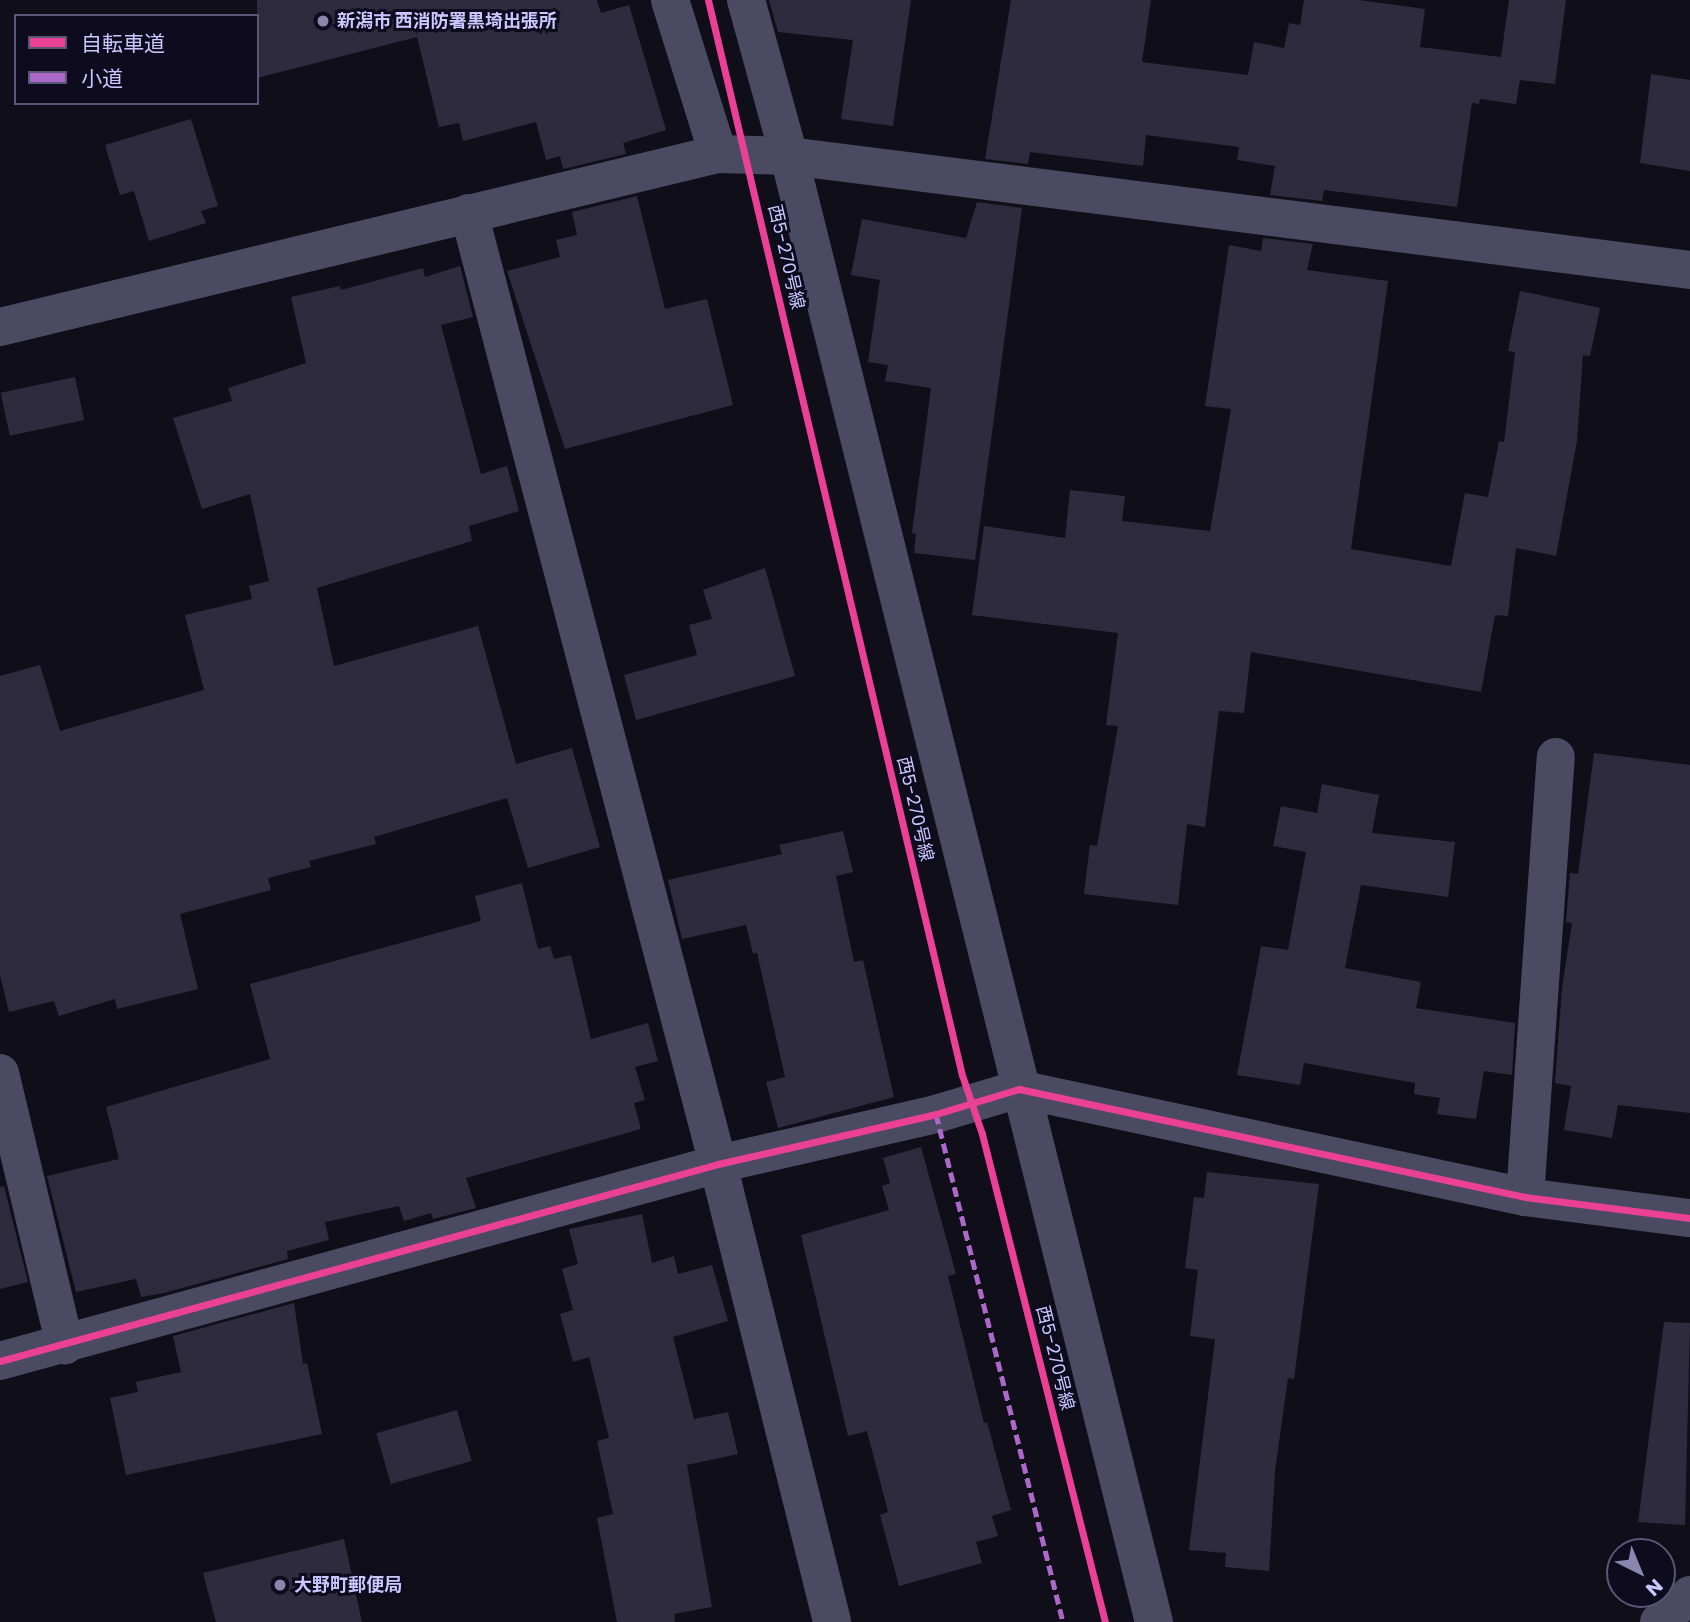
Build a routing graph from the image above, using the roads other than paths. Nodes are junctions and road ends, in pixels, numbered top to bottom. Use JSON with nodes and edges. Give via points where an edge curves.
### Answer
{"nodes":[{"id":1,"x":670,"y":0,"type":"edge"},
{"id":2,"x":746,"y":0,"type":"edge"},
{"id":3,"x":718,"y":154,"type":"junction"},
{"id":4,"x":789,"y":156,"type":"junction"},
{"id":5,"x":469,"y":213,"type":"junction"},
{"id":6,"x":1690,"y":270,"type":"edge"},
{"id":7,"x":0,"y":327,"type":"edge"},
{"id":8,"x":1556,"y":757,"type":"dead end"},
{"id":9,"x":0,"y":1073,"type":"edge"},
{"id":10,"x":1019,"y":1089,"type":"junction"},
{"id":11,"x":718,"y":1164,"type":"junction"},
{"id":12,"x":1525,"y":1197,"type":"junction"},
{"id":13,"x":1690,"y":1218,"type":"edge"},
{"id":14,"x":65,"y":1345,"type":"junction"},
{"id":15,"x":0,"y":1361,"type":"edge"},
{"id":16,"x":1690,"y":1595,"type":"edge"},
{"id":17,"x":832,"y":1622,"type":"edge"},
{"id":18,"x":1154,"y":1622,"type":"edge"},
{"id":19,"x":1659,"y":1622,"type":"edge"}],
"edges":[{"from":1,"to":3,"type":"street"},
{"from":2,"to":4,"type":"street"},
{"from":3,"to":4,"type":"street"},
{"from":3,"to":5,"type":"street"},
{"from":4,"to":6,"type":"street"},
{"from":4,"to":10,"type":"street"},
{"from":5,"to":7,"type":"street"},
{"from":5,"to":11,"type":"street"},
{"from":8,"to":12,"type":"street"},
{"from":9,"to":14,"type":"street"},
{"from":10,"to":11,"type":"street","via":[[936,1114]]},
{"from":10,"to":12,"type":"street"},
{"from":10,"to":18,"type":"street"},
{"from":11,"to":14,"type":"street"},
{"from":11,"to":17,"type":"street"},
{"from":12,"to":13,"type":"street"},
{"from":14,"to":15,"type":"street"},
{"from":16,"to":19,"type":"street"}]}
